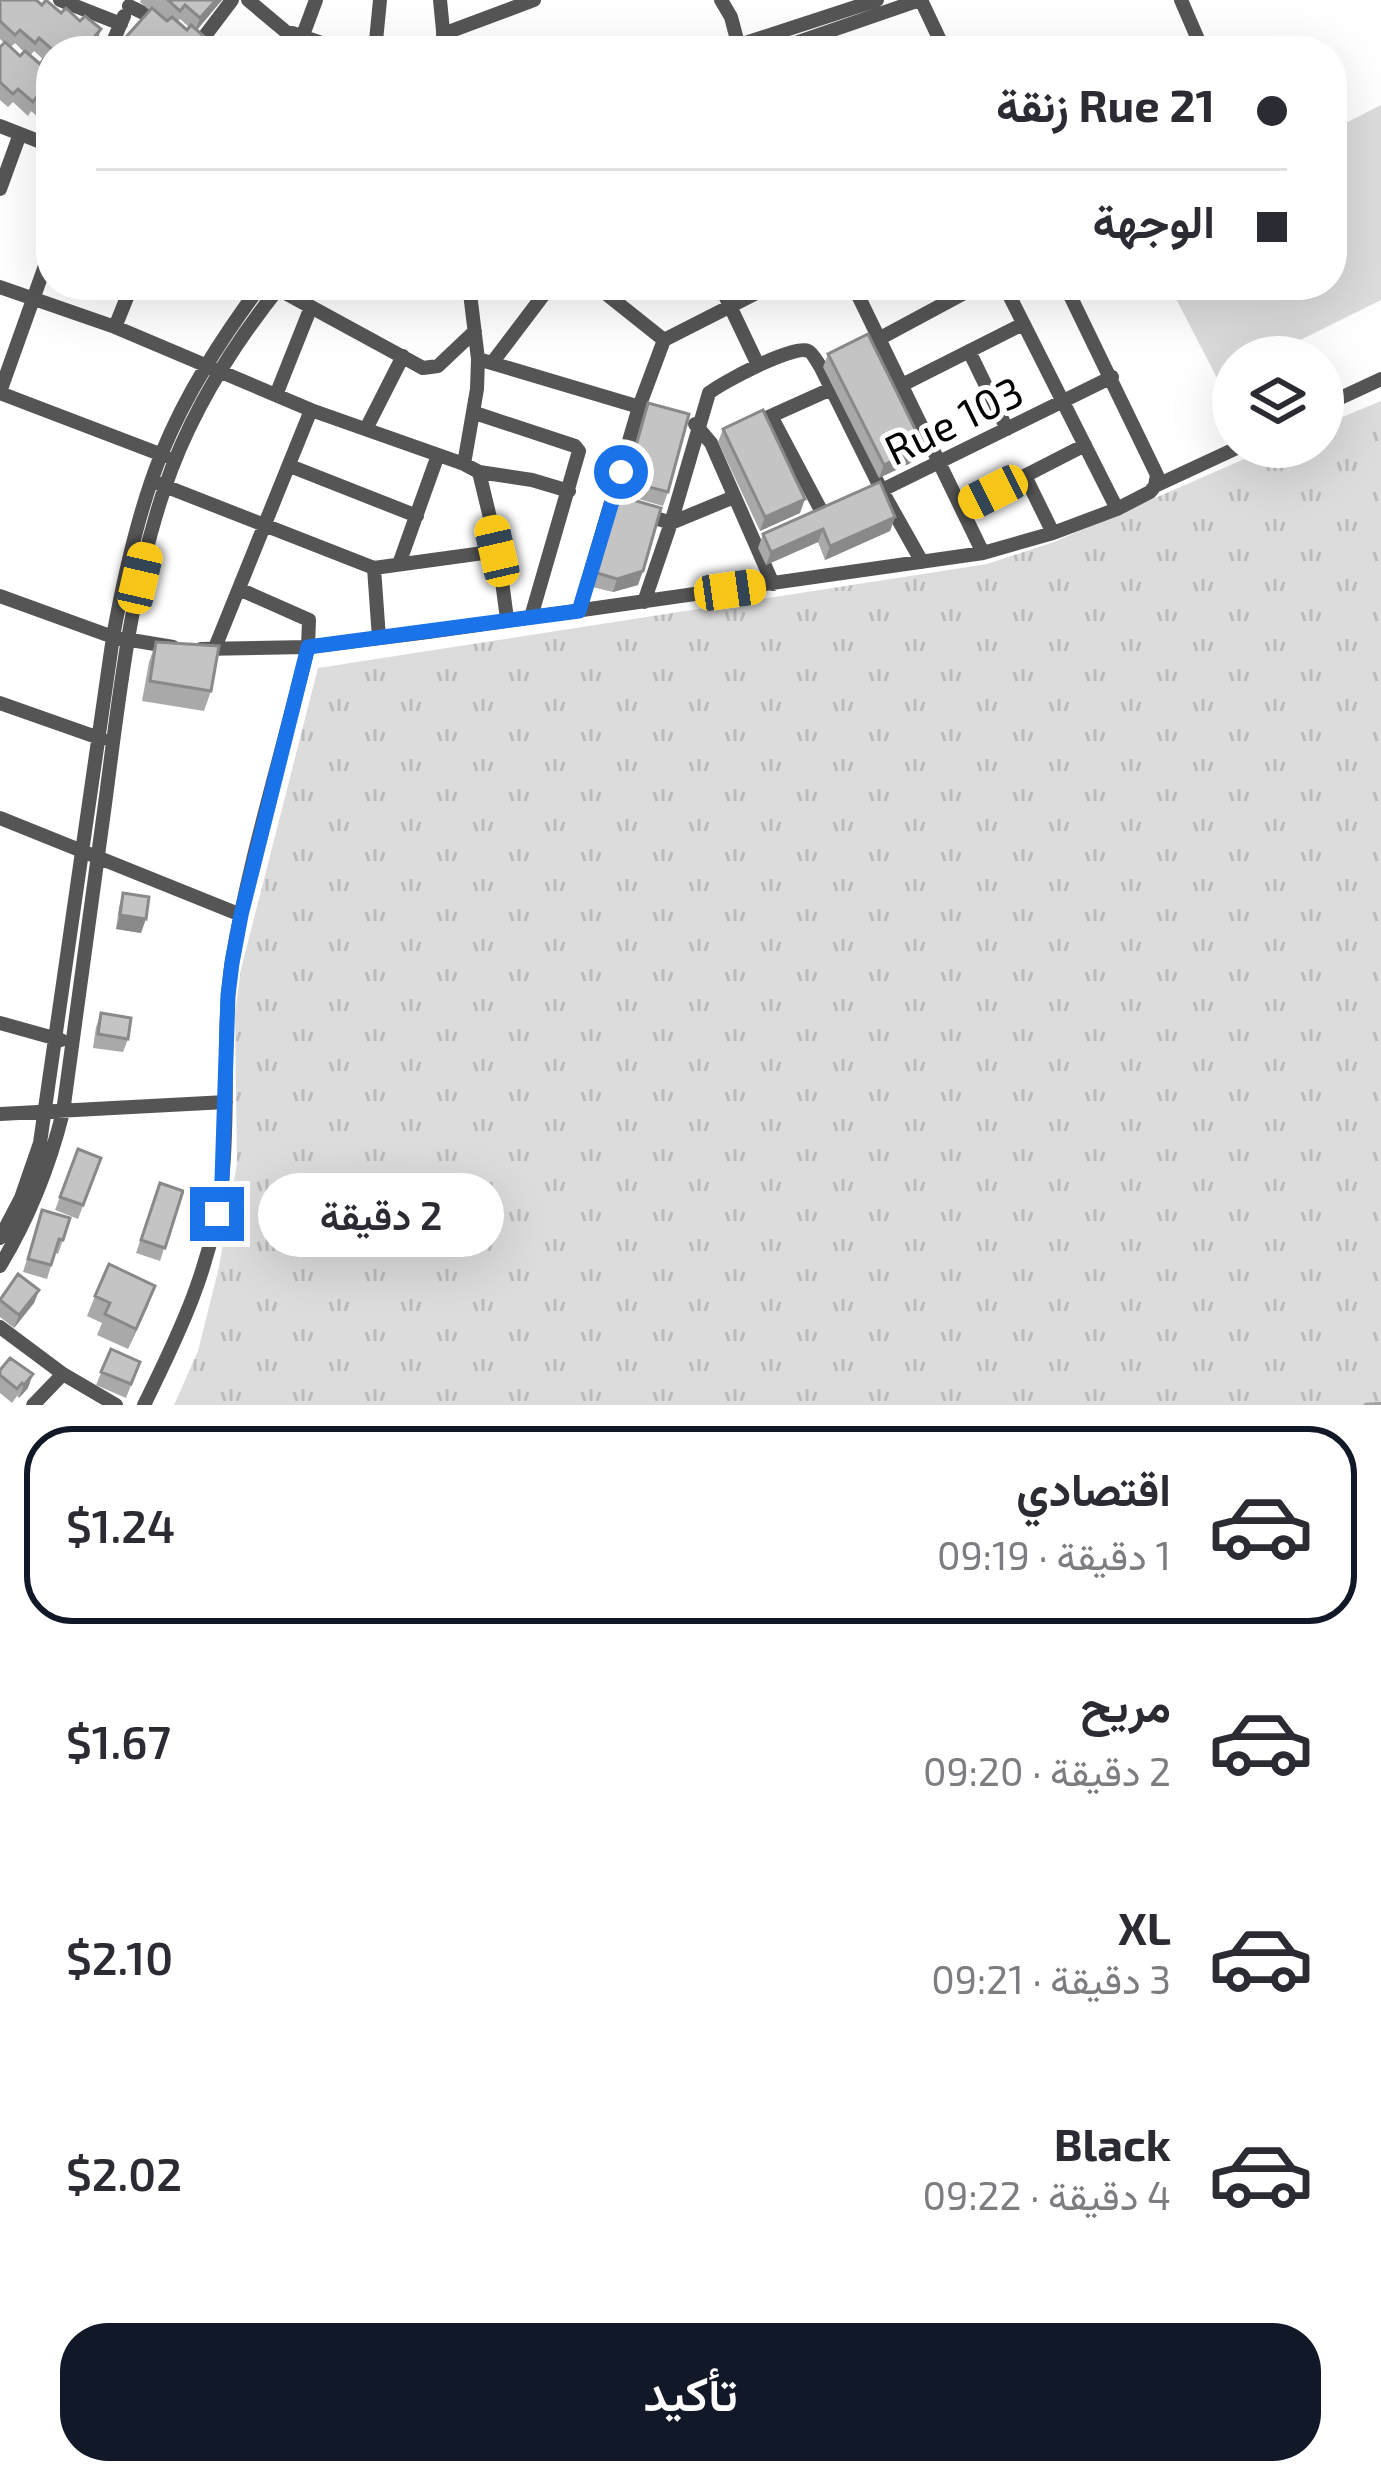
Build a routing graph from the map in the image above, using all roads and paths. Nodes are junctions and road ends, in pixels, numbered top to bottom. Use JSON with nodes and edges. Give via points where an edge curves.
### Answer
{"nodes":[{"id":1,"x":60,"y":0,"type":"edge"},
{"id":2,"x":232,"y":0,"type":"edge"},
{"id":3,"x":250,"y":0,"type":"edge"},
{"id":4,"x":316,"y":0,"type":"edge"},
{"id":5,"x":380,"y":0,"type":"edge"},
{"id":6,"x":440,"y":0,"type":"edge"},
{"id":7,"x":534,"y":0,"type":"edge"},
{"id":8,"x":721,"y":0,"type":"edge"},
{"id":9,"x":877,"y":0,"type":"edge"},
{"id":10,"x":920,"y":0,"type":"edge"},
{"id":11,"x":1181,"y":0,"type":"edge"},
{"id":12,"x":130,"y":3,"type":"edge"},
{"id":13,"x":121,"y":24,"type":"junction"},
{"id":14,"x":286,"y":32,"type":"junction"},
{"id":15,"x":443,"y":34,"type":"joint"},
{"id":16,"x":303,"y":35,"type":"joint"},
{"id":17,"x":116,"y":36,"type":"edge"},
{"id":18,"x":190,"y":36,"type":"edge"},
{"id":19,"x":213,"y":36,"type":"edge"},
{"id":20,"x":291,"y":36,"type":"edge"},
{"id":21,"x":376,"y":36,"type":"edge"},
{"id":22,"x":737,"y":36,"type":"edge"},
{"id":23,"x":774,"y":36,"type":"edge"},
{"id":24,"x":816,"y":36,"type":"edge"},
{"id":25,"x":938,"y":36,"type":"edge"},
{"id":26,"x":1197,"y":36,"type":"edge"},
{"id":27,"x":0,"y":126,"type":"edge"},
{"id":28,"x":20,"y":134,"type":"junction"},
{"id":29,"x":36,"y":140,"type":"edge"},
{"id":30,"x":0,"y":189,"type":"edge"},
{"id":31,"x":0,"y":287,"type":"edge"},
{"id":32,"x":36,"y":288,"type":"edge"},
{"id":33,"x":32,"y":299,"type":"junction"},
{"id":34,"x":126,"y":300,"type":"edge"},
{"id":35,"x":249,"y":300,"type":"edge"},
{"id":36,"x":269,"y":300,"type":"edge"},
{"id":37,"x":300,"y":300,"type":"edge"},
{"id":38,"x":471,"y":300,"type":"edge"},
{"id":39,"x":538,"y":300,"type":"edge"},
{"id":40,"x":614,"y":300,"type":"edge"},
{"id":41,"x":727,"y":300,"type":"edge"},
{"id":42,"x":740,"y":300,"type":"edge"},
{"id":43,"x":861,"y":300,"type":"edge"},
{"id":44,"x":951,"y":300,"type":"edge"},
{"id":45,"x":1012,"y":300,"type":"edge"},
{"id":46,"x":1073,"y":300,"type":"edge"},
{"id":47,"x":729,"y":305,"type":"junction"},
{"id":48,"x":311,"y":307,"type":"junction"},
{"id":49,"x":1023,"y":323,"type":"junction"},
{"id":50,"x":115,"y":327,"type":"junction"},
{"id":51,"x":475,"y":331,"type":"junction"},
{"id":52,"x":879,"y":339,"type":"junction"},
{"id":53,"x":664,"y":340,"type":"junction"},
{"id":54,"x":860,"y":348,"type":"edge"},
{"id":55,"x":969,"y":351,"type":"junction"},
{"id":56,"x":403,"y":356,"type":"junction"},
{"id":57,"x":840,"y":357,"type":"edge"},
{"id":58,"x":485,"y":361,"type":"junction"},
{"id":59,"x":758,"y":365,"type":"junction"},
{"id":60,"x":820,"y":366,"type":"junction"},
{"id":61,"x":213,"y":369,"type":"junction"},
{"id":62,"x":1112,"y":377,"type":"junction"},
{"id":63,"x":1381,"y":379,"type":"edge"},
{"id":64,"x":902,"y":385,"type":"junction"},
{"id":65,"x":831,"y":389,"type":"junction"},
{"id":66,"x":0,"y":393,"type":"edge"},
{"id":67,"x":276,"y":395,"type":"junction"},
{"id":68,"x":1344,"y":396,"type":"edge"},
{"id":69,"x":1063,"y":401,"type":"junction"},
{"id":70,"x":640,"y":407,"type":"junction"},
{"id":71,"x":311,"y":410,"type":"junction"},
{"id":72,"x":475,"y":413,"type":"junction"},
{"id":73,"x":771,"y":416,"type":"junction"},
{"id":74,"x":698,"y":425,"type":"junction"},
{"id":75,"x":366,"y":429,"type":"junction"},
{"id":76,"x":1007,"y":429,"type":"junction"},
{"id":77,"x":711,"y":443,"type":"junction"},
{"id":78,"x":1085,"y":446,"type":"junction"},
{"id":79,"x":439,"y":455,"type":"junction"},
{"id":80,"x":168,"y":458,"type":"junction"},
{"id":81,"x":1212,"y":460,"type":"edge"},
{"id":82,"x":939,"y":462,"type":"junction"},
{"id":83,"x":464,"y":464,"type":"junction"},
{"id":84,"x":290,"y":466,"type":"junction"},
{"id":85,"x":479,"y":472,"type":"junction"},
{"id":86,"x":1025,"y":476,"type":"junction"},
{"id":87,"x":159,"y":484,"type":"junction"},
{"id":88,"x":1155,"y":486,"type":"junction"},
{"id":89,"x":569,"y":491,"type":"junction"},
{"id":90,"x":882,"y":491,"type":"junction"},
{"id":91,"x":734,"y":497,"type":"junction"},
{"id":92,"x":863,"y":499,"type":"edge"},
{"id":93,"x":612,"y":504,"type":"junction"},
{"id":94,"x":843,"y":508,"type":"edge"},
{"id":95,"x":962,"y":508,"type":"junction"},
{"id":96,"x":1118,"y":509,"type":"junction"},
{"id":97,"x":417,"y":516,"type":"junction"},
{"id":98,"x":824,"y":516,"type":"junction"},
{"id":99,"x":671,"y":523,"type":"junction"},
{"id":100,"x":806,"y":523,"type":"edge"},
{"id":101,"x":266,"y":526,"type":"junction"},
{"id":102,"x":1053,"y":533,"type":"junction"},
{"id":103,"x":772,"y":537,"type":"edge"},
{"id":104,"x":755,"y":544,"type":"junction"},
{"id":105,"x":497,"y":551,"type":"junction"},
{"id":106,"x":983,"y":553,"type":"junction"},
{"id":107,"x":922,"y":562,"type":"junction"},
{"id":108,"x":399,"y":564,"type":"junction"},
{"id":109,"x":374,"y":568,"type":"junction"},
{"id":110,"x":773,"y":584,"type":"junction"},
{"id":111,"x":239,"y":589,"type":"junction"},
{"id":112,"x":0,"y":596,"type":"edge"},
{"id":113,"x":644,"y":602,"type":"junction"},
{"id":114,"x":579,"y":611,"type":"junction"},
{"id":115,"x":531,"y":617,"type":"junction"},
{"id":116,"x":507,"y":620,"type":"junction"},
{"id":117,"x":120,"y":638,"type":"junction"},
{"id":118,"x":380,"y":638,"type":"junction"},
{"id":119,"x":308,"y":647,"type":"junction"},
{"id":120,"x":214,"y":650,"type":"junction"},
{"id":121,"x":0,"y":703,"type":"edge"},
{"id":122,"x":106,"y":741,"type":"junction"},
{"id":123,"x":0,"y":818,"type":"edge"},
{"id":124,"x":90,"y":856,"type":"junction"},
{"id":125,"x":241,"y":915,"type":"junction"},
{"id":126,"x":0,"y":1023,"type":"edge"},
{"id":127,"x":56,"y":1039,"type":"junction"},
{"id":128,"x":72,"y":1042,"type":"junction"},
{"id":129,"x":226,"y":1102,"type":"junction"},
{"id":130,"x":63,"y":1112,"type":"junction"},
{"id":131,"x":46,"y":1113,"type":"junction"},
{"id":132,"x":0,"y":1114,"type":"edge"},
{"id":133,"x":27,"y":1201,"type":"junction"},
{"id":134,"x":0,"y":1238,"type":"edge"},
{"id":135,"x":0,"y":1266,"type":"edge"},
{"id":136,"x":0,"y":1328,"type":"edge"},
{"id":137,"x":62,"y":1374,"type":"junction"},
{"id":138,"x":33,"y":1405,"type":"edge"},
{"id":139,"x":116,"y":1405,"type":"edge"},
{"id":140,"x":144,"y":1405,"type":"edge"}],
"edges":[{"from":1,"to":13,"type":"street"},
{"from":2,"to":19,"type":"street"},
{"from":3,"to":14,"type":"street"},
{"from":4,"to":16,"type":"street"},
{"from":5,"to":21,"type":"street"},
{"from":6,"to":15,"type":"street"},
{"from":7,"to":15,"type":"street"},
{"from":8,"to":22,"type":"street"},
{"from":9,"to":23,"type":"street"},
{"from":10,"to":24,"type":"street"},
{"from":10,"to":25,"type":"street"},
{"from":11,"to":26,"type":"street"},
{"from":12,"to":13,"type":"street"},
{"from":12,"to":18,"type":"street"},
{"from":13,"to":17,"type":"street"},
{"from":14,"to":16,"type":"street"},
{"from":14,"to":20,"type":"street"},
{"from":27,"to":28,"type":"street"},
{"from":28,"to":29,"type":"street"},
{"from":28,"to":30,"type":"street"},
{"from":31,"to":33,"type":"street"},
{"from":32,"to":33,"type":"street"},
{"from":33,"to":50,"type":"street"},
{"from":33,"to":66,"type":"street"},
{"from":34,"to":50,"type":"street"},
{"from":35,"to":61,"type":"street"},
{"from":36,"to":61,"type":"street"},
{"from":37,"to":48,"type":"street"},
{"from":38,"to":51,"type":"street"},
{"from":39,"to":58,"type":"street"},
{"from":40,"to":53,"type":"street"},
{"from":41,"to":47,"type":"street"},
{"from":42,"to":47,"type":"street"},
{"from":43,"to":52,"type":"street"},
{"from":44,"to":52,"type":"street"},
{"from":45,"to":49,"type":"street"},
{"from":46,"to":62,"type":"street"},
{"from":47,"to":53,"type":"street"},
{"from":47,"to":59,"type":"street"},
{"from":48,"to":56,"type":"street"},
{"from":48,"to":67,"type":"street"},
{"from":49,"to":55,"type":"street"},
{"from":49,"to":69,"type":"street"},
{"from":50,"to":61,"type":"street"},
{"from":51,"to":56,"type":"street","via":[[435,368]]},
{"from":51,"to":58,"type":"street"},
{"from":52,"to":54,"type":"street"},
{"from":52,"to":64,"type":"street"},
{"from":53,"to":70,"type":"street"},
{"from":55,"to":64,"type":"street"},
{"from":55,"to":76,"type":"street"},
{"from":56,"to":75,"type":"street"},
{"from":57,"to":60,"type":"street"},
{"from":58,"to":70,"type":"street"},
{"from":58,"to":72,"type":"street"},
{"from":59,"to":60,"type":"street","via":[[801,350]]},
{"from":59,"to":74,"type":"street","via":[[712,389]]},
{"from":60,"to":65,"type":"street"},
{"from":61,"to":67,"type":"street"},
{"from":61,"to":80,"type":"street"},
{"from":62,"to":69,"type":"street","name":"Rue 103"},
{"from":62,"to":88,"type":"street","via":[[1154,467]]},
{"from":63,"to":68,"type":"street"},
{"from":64,"to":82,"type":"street"},
{"from":65,"to":73,"type":"street"},
{"from":65,"to":90,"type":"street"},
{"from":66,"to":80,"type":"street"},
{"from":67,"to":71,"type":"street"},
{"from":69,"to":76,"type":"street","name":"Rue 103"},
{"from":69,"to":78,"type":"street"},
{"from":70,"to":74,"type":"street"},
{"from":70,"to":93,"type":"street"},
{"from":71,"to":75,"type":"street"},
{"from":71,"to":84,"type":"street"},
{"from":72,"to":83,"type":"street"},
{"from":72,"to":89,"type":"street","via":[[575,446]]},
{"from":73,"to":77,"type":"street"},
{"from":73,"to":98,"type":"street"},
{"from":74,"to":77,"type":"street"},
{"from":74,"to":99,"type":"street"},
{"from":75,"to":79,"type":"street"},
{"from":76,"to":82,"type":"street","name":"Rue 103"},
{"from":77,"to":91,"type":"street"},
{"from":78,"to":86,"type":"street"},
{"from":78,"to":96,"type":"street"},
{"from":79,"to":83,"type":"street"},
{"from":79,"to":97,"type":"street"},
{"from":80,"to":87,"type":"street"},
{"from":81,"to":88,"type":"street"},
{"from":82,"to":90,"type":"street","name":"Rue 103"},
{"from":82,"to":95,"type":"street"},
{"from":83,"to":85,"type":"street"},
{"from":84,"to":97,"type":"street"},
{"from":84,"to":101,"type":"street"},
{"from":85,"to":89,"type":"street"},
{"from":85,"to":105,"type":"street"},
{"from":86,"to":95,"type":"street"},
{"from":86,"to":102,"type":"street"},
{"from":87,"to":101,"type":"street"},
{"from":87,"to":117,"type":"street","via":[[130,558]]},
{"from":88,"to":96,"type":"street"},
{"from":89,"to":115,"type":"street"},
{"from":90,"to":92,"type":"street","name":"Rue 103"},
{"from":90,"to":107,"type":"street"},
{"from":91,"to":99,"type":"street"},
{"from":91,"to":104,"type":"street"},
{"from":93,"to":99,"type":"street"},
{"from":93,"to":114,"type":"street"},
{"from":94,"to":98,"type":"street"},
{"from":95,"to":106,"type":"street"},
{"from":96,"to":102,"type":"street"},
{"from":97,"to":108,"type":"street"},
{"from":98,"to":100,"type":"street"},
{"from":99,"to":113,"type":"street"},
{"from":101,"to":109,"type":"street"},
{"from":101,"to":111,"type":"street"},
{"from":102,"to":106,"type":"street"},
{"from":103,"to":104,"type":"street"},
{"from":104,"to":110,"type":"street"},
{"from":105,"to":108,"type":"street"},
{"from":105,"to":116,"type":"street"},
{"from":106,"to":107,"type":"street"},
{"from":107,"to":110,"type":"street"},
{"from":108,"to":109,"type":"street"},
{"from":109,"to":118,"type":"street"},
{"from":110,"to":113,"type":"street"},
{"from":111,"to":119,"type":"street","via":[[309,620]]},
{"from":111,"to":120,"type":"street"},
{"from":112,"to":117,"type":"street"},
{"from":113,"to":114,"type":"street"},
{"from":114,"to":115,"type":"street"},
{"from":115,"to":116,"type":"street"},
{"from":116,"to":118,"type":"street"},
{"from":117,"to":120,"type":"street"},
{"from":117,"to":122,"type":"street"},
{"from":118,"to":119,"type":"street"},
{"from":119,"to":120,"type":"street"},
{"from":119,"to":125,"type":"street"},
{"from":121,"to":122,"type":"street"},
{"from":122,"to":124,"type":"street"},
{"from":123,"to":124,"type":"street"},
{"from":124,"to":125,"type":"street"},
{"from":124,"to":127,"type":"street"},
{"from":124,"to":128,"type":"street"},
{"from":125,"to":129,"type":"street","via":[[228,995]]},
{"from":126,"to":127,"type":"street"},
{"from":127,"to":128,"type":"street"},
{"from":127,"to":131,"type":"street"},
{"from":128,"to":130,"type":"street"},
{"from":129,"to":130,"type":"street"},
{"from":129,"to":140,"type":"street","via":[[211,1248]]},
{"from":130,"to":131,"type":"street"},
{"from":130,"to":133,"type":"street","via":[[45,1178]]},
{"from":131,"to":132,"type":"street"},
{"from":131,"to":133,"type":"street"},
{"from":133,"to":134,"type":"street"},
{"from":133,"to":135,"type":"street"},
{"from":136,"to":137,"type":"street"},
{"from":137,"to":138,"type":"street"},
{"from":137,"to":139,"type":"street"}]}
